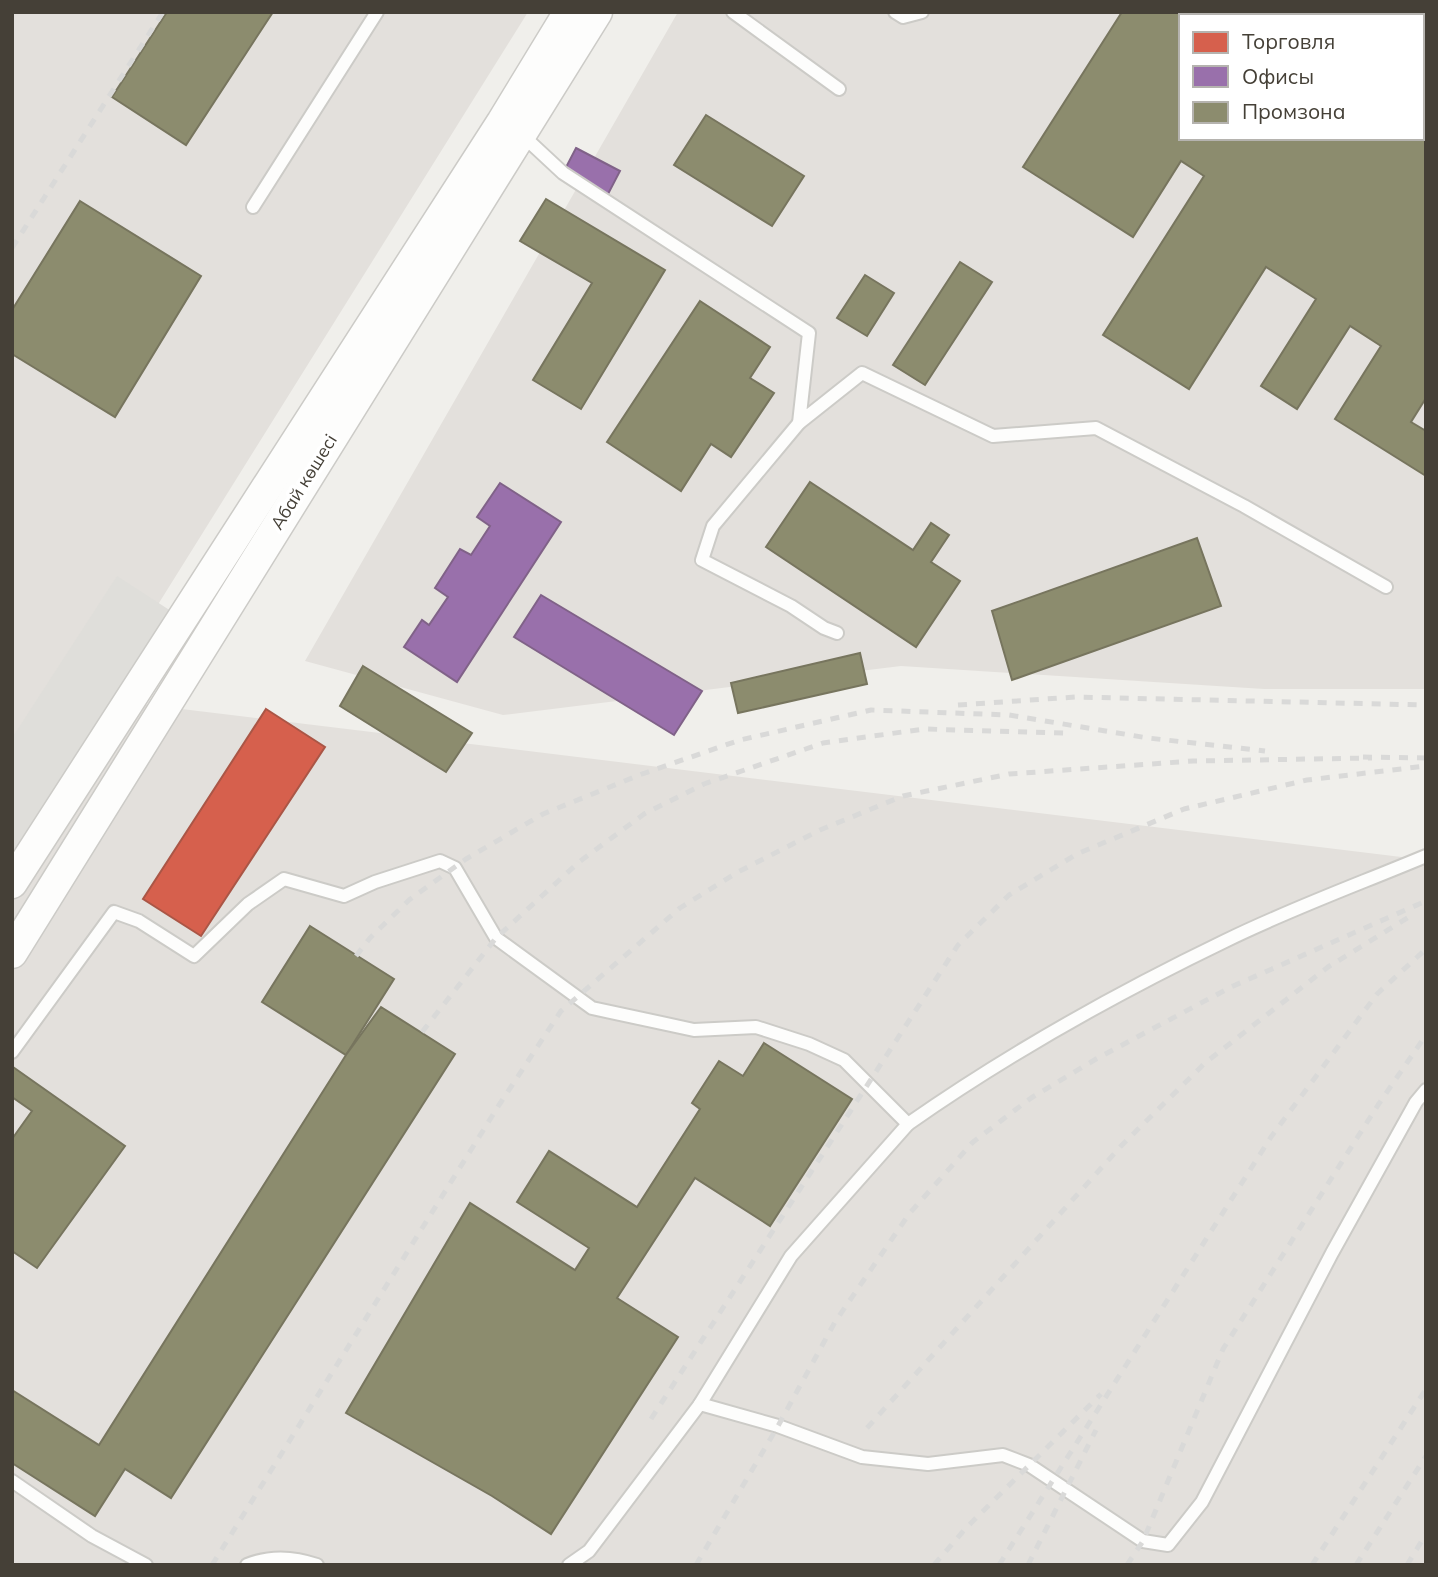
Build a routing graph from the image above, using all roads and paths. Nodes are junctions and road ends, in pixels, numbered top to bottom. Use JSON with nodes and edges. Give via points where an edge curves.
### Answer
{"nodes":[{"id":1,"x":377,"y":12,"type":"edge"},
{"id":2,"x":569,"y":12,"type":"edge"},
{"id":3,"x":597,"y":12,"type":"edge"},
{"id":4,"x":733,"y":12,"type":"edge"},
{"id":5,"x":895,"y":12,"type":"edge"},
{"id":6,"x":922,"y":12,"type":"edge"},
{"id":7,"x":839,"y":89,"type":"dead end"},
{"id":8,"x":511,"y":128,"type":"junction"},
{"id":9,"x":253,"y":207,"type":"dead end"},
{"id":10,"x":799,"y":423,"type":"junction"},
{"id":11,"x":1386,"y":587,"type":"dead end"},
{"id":12,"x":837,"y":633,"type":"dead end"},
{"id":13,"x":1426,"y":856,"type":"edge"},
{"id":14,"x":12,"y":884,"type":"edge"},
{"id":15,"x":12,"y":953,"type":"edge"},
{"id":16,"x":12,"y":1052,"type":"edge"},
{"id":17,"x":1426,"y":1090,"type":"edge"},
{"id":18,"x":908,"y":1124,"type":"junction"},
{"id":19,"x":700,"y":1404,"type":"junction"},
{"id":20,"x":12,"y":1481,"type":"edge"},
{"id":21,"x":146,"y":1565,"type":"edge"},
{"id":22,"x":247,"y":1565,"type":"edge"},
{"id":23,"x":317,"y":1565,"type":"edge"},
{"id":24,"x":569,"y":1565,"type":"edge"}],
"edges":[{"from":1,"to":9,"type":"lane"},
{"from":2,"to":8,"type":"street","name":"Абай көшесі"},
{"from":3,"to":8,"type":"street","name":"Абай көшесі"},
{"from":4,"to":7,"type":"lane"},
{"from":5,"to":6,"type":"lane","via":[[903,17]]},
{"from":8,"to":10,"type":"lane","via":[[563,173],[809,333]]},
{"from":8,"to":14,"type":"street","name":"Абай көшесі"},
{"from":8,"to":15,"type":"street","name":"Абай көшесі"},
{"from":10,"to":11,"type":"lane","via":[[862,373],[993,436],[1096,428]]},
{"from":10,"to":12,"type":"lane","via":[[713,526],[702,560]]},
{"from":13,"to":18,"type":"lane","via":[[1227,940],[1123,992],[967,1082]]},
{"from":16,"to":18,"type":"lane","via":[[114,912],[139,921],[194,956],[248,904],[284,879],[344,896],[440,861],[455,868],[496,937],[592,1008],[694,1030],[755,1027],[809,1044],[844,1060]]},
{"from":17,"to":19,"type":"lane","via":[[1332,1253],[1202,1502],[1168,1545],[1143,1541],[1029,1465],[1003,1455],[928,1464],[862,1457]]},
{"from":18,"to":19,"type":"lane","via":[[791,1256]]},
{"from":19,"to":24,"type":"lane","via":[[589,1551]]},
{"from":20,"to":21,"type":"lane","via":[[92,1536]]},
{"from":22,"to":23,"type":"lane","via":[[265,1558]]}]}
